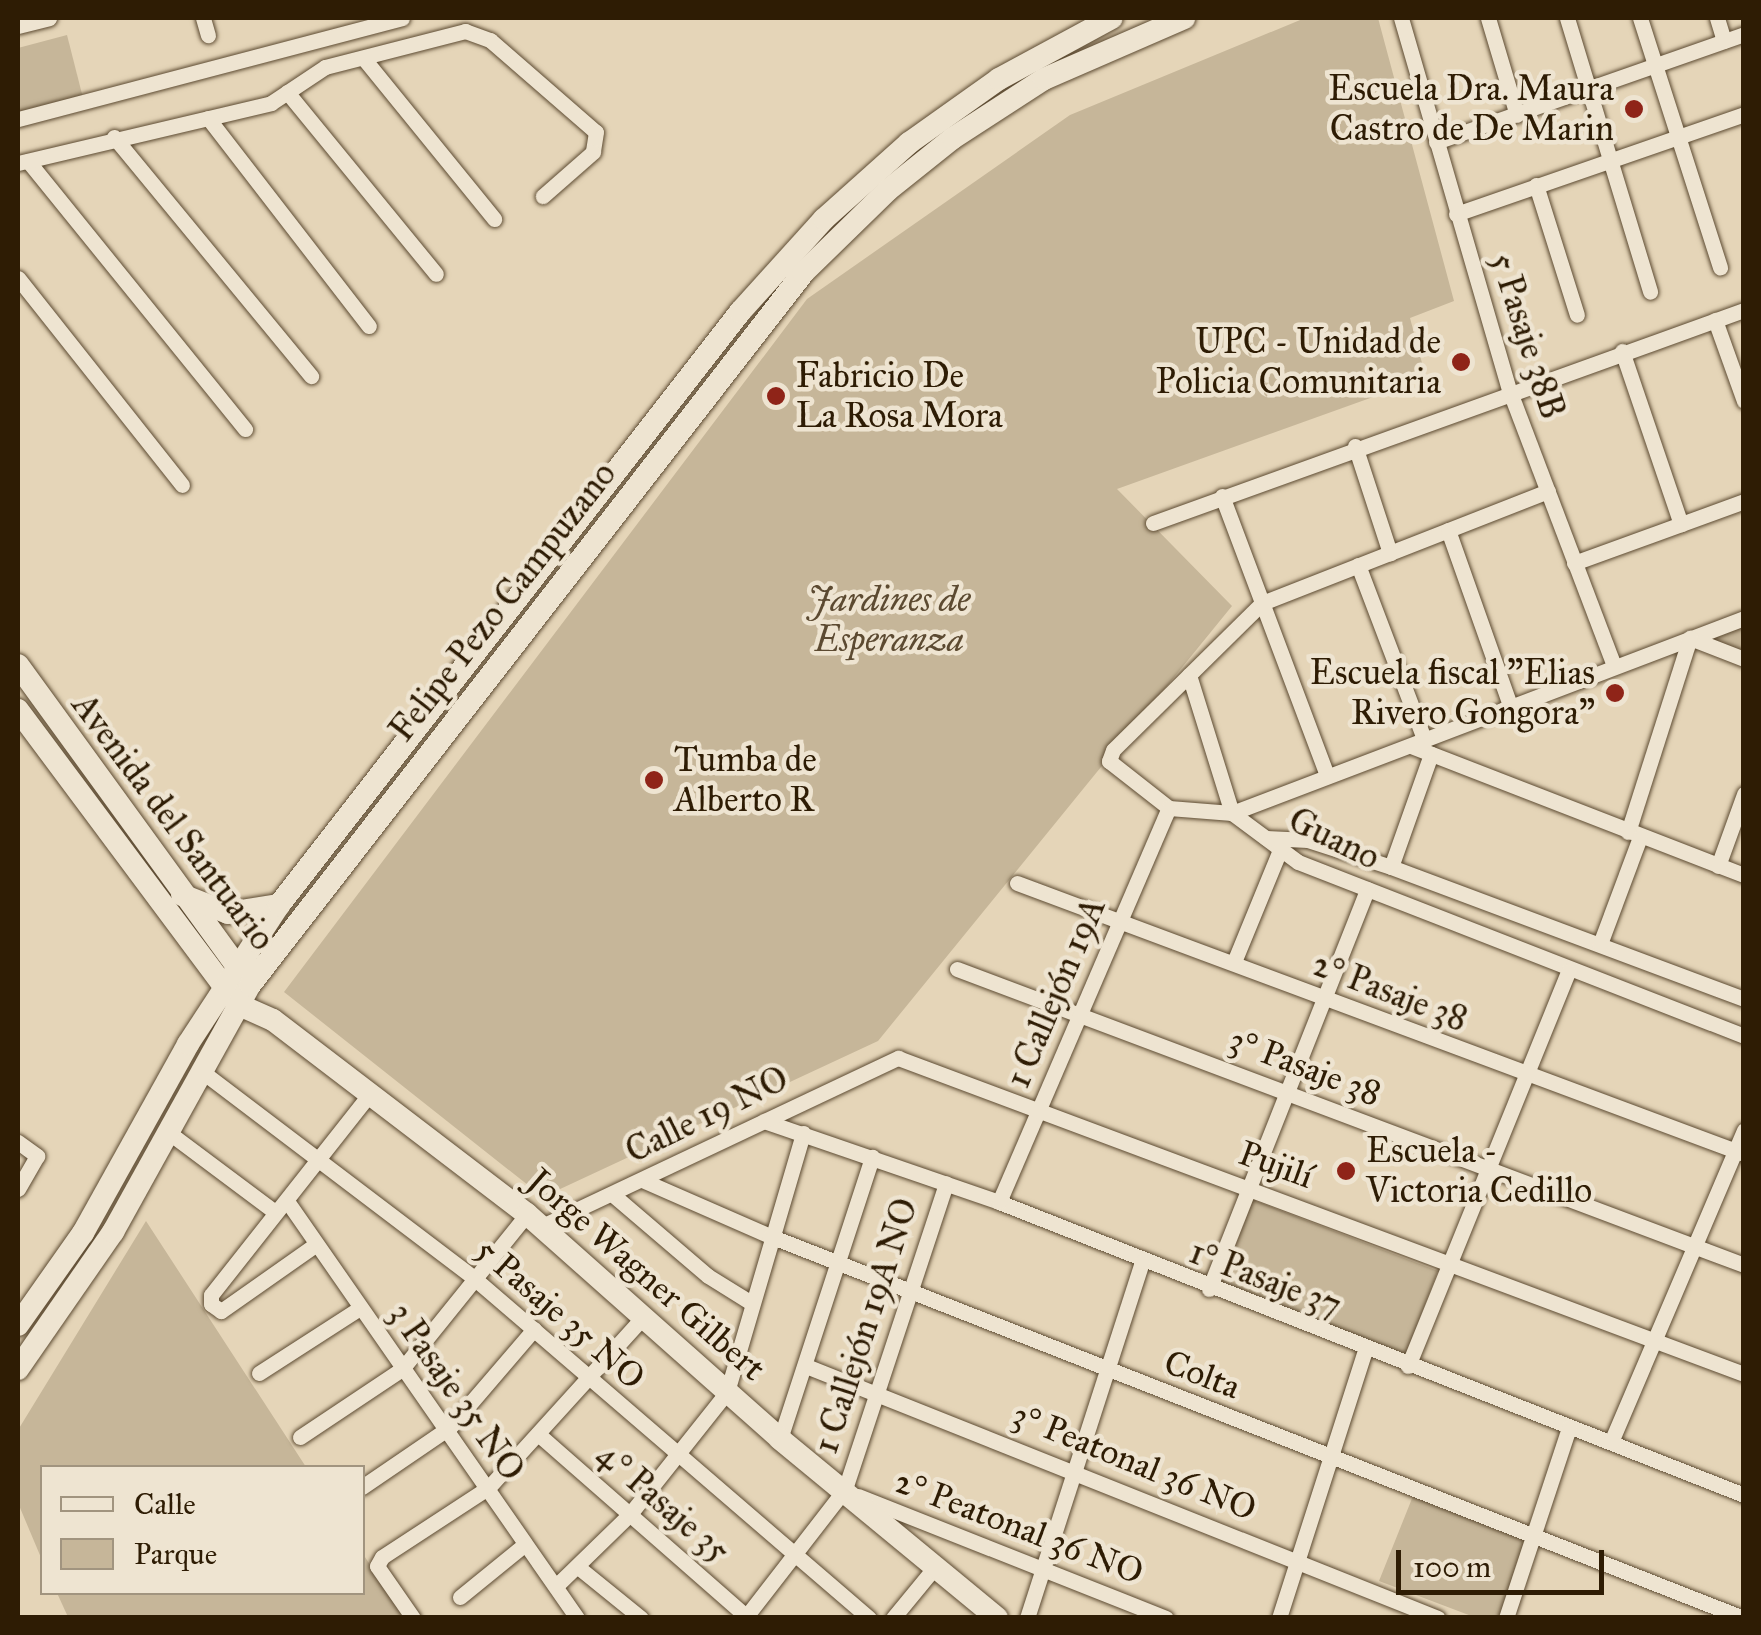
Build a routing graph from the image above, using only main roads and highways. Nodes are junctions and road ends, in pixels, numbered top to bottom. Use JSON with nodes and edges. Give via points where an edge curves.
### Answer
{"nodes":[{"id":1,"x":1112,"y":18,"type":"edge"},
{"id":2,"x":1184,"y":18,"type":"edge"},
{"id":3,"x":18,"y":664,"type":"edge"},
{"id":4,"x":18,"y":710,"type":"edge"},
{"id":5,"x":180,"y":894,"type":"junction"},
{"id":6,"x":280,"y":905,"type":"junction"},
{"id":7,"x":237,"y":986,"type":"junction"},
{"id":8,"x":274,"y":1020,"type":"joint"},
{"id":9,"x":18,"y":1324,"type":"edge"},
{"id":10,"x":18,"y":1369,"type":"edge"},
{"id":11,"x":997,"y":1618,"type":"edge"}],
"edges":[{"from":1,"to":6,"type":"main road","name":"Felipe Pezo Campuzano","via":[[950,113],[860,185],[786,259]]},
{"from":2,"to":7,"type":"main road","name":"Felipe Pezo Campuzano","via":[[1044,79],[953,138],[820,254]]},
{"from":3,"to":5,"type":"main road","name":"Avenida del Santuario"},
{"from":4,"to":7,"type":"main road","name":"Avenida del Santuario"},
{"from":5,"to":6,"type":"main road","via":[[228,913]]},
{"from":5,"to":7,"type":"main road","name":"Avenida del Santuario"},
{"from":6,"to":7,"type":"main road","name":"Felipe Pezo Campuzano"},
{"from":7,"to":8,"type":"main road","name":"Avenida del Santuario"},
{"from":7,"to":9,"type":"main road","name":"Felipe Pezo Campuzano","via":[[83,1233]]},
{"from":7,"to":10,"type":"main road","name":"Felipe Pezo Campuzano","via":[[168,1132],[95,1260]]},
{"from":8,"to":11,"type":"main road","name":"Jorge Wagner Gilbert","via":[[534,1220],[780,1439]]}]}
